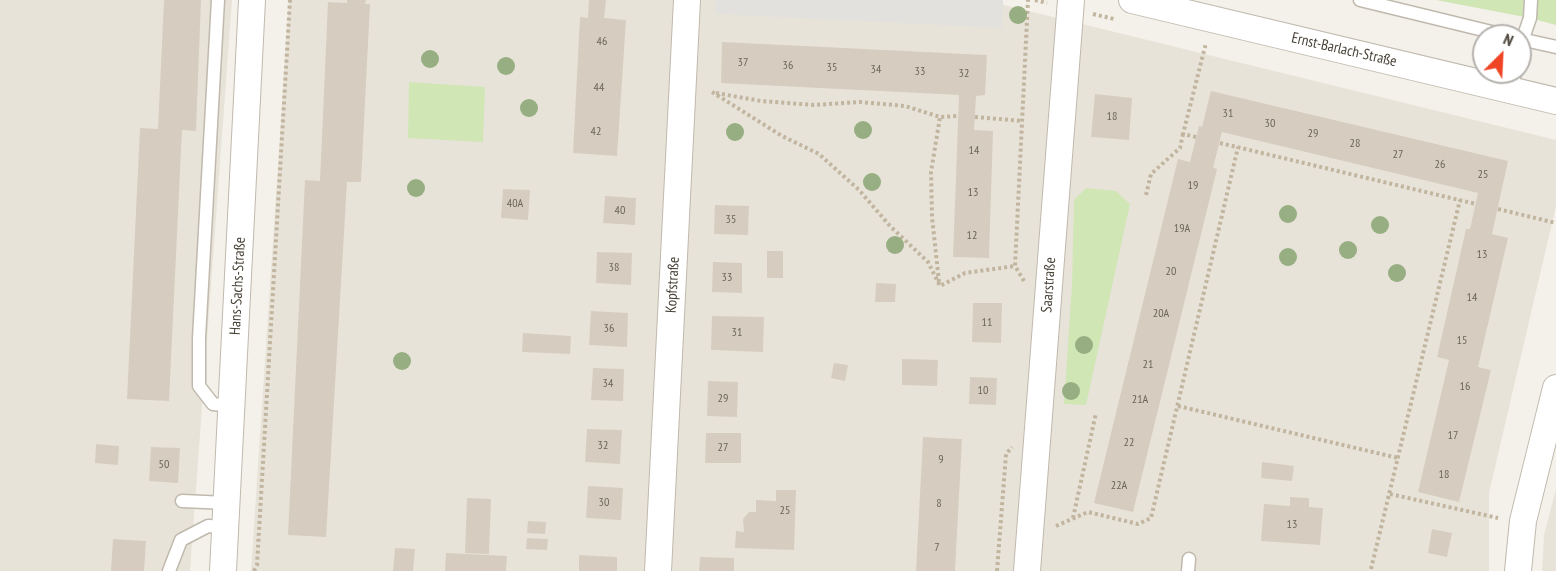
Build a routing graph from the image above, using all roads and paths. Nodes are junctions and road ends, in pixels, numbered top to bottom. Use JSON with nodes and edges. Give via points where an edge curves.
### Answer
{"nodes":[{"id":1,"x":218,"y":0,"type":"edge"},
{"id":2,"x":252,"y":0,"type":"edge"},
{"id":3,"x":290,"y":0,"type":"edge"},
{"id":4,"x":687,"y":0,"type":"edge"},
{"id":5,"x":1028,"y":0,"type":"edge"},
{"id":6,"x":1071,"y":0,"type":"edge"},
{"id":7,"x":1132,"y":0,"type":"edge"},
{"id":8,"x":1531,"y":0,"type":"edge"},
{"id":9,"x":1369,"y":1,"type":"edge"},
{"id":10,"x":1528,"y":24,"type":"edge"},
{"id":11,"x":1472,"y":27,"type":"edge"},
{"id":12,"x":1206,"y":40,"type":"dead end"},
{"id":13,"x":1532,"y":44,"type":"edge"},
{"id":14,"x":1556,"y":47,"type":"edge"},
{"id":15,"x":1472,"y":72,"type":"edge"},
{"id":16,"x":1520,"y":84,"type":"edge"},
{"id":17,"x":705,"y":91,"type":"dead end"},
{"id":18,"x":712,"y":92,"type":"junction"},
{"id":19,"x":1556,"y":101,"type":"edge"},
{"id":20,"x":958,"y":116,"type":"dead end"},
{"id":21,"x":940,"y":117,"type":"junction"},
{"id":22,"x":975,"y":117,"type":"dead end"},
{"id":23,"x":1022,"y":122,"type":"junction"},
{"id":24,"x":1183,"y":134,"type":"junction"},
{"id":25,"x":1196,"y":137,"type":"dead end"},
{"id":26,"x":1220,"y":142,"type":"dead end"},
{"id":27,"x":1238,"y":147,"type":"junction"},
{"id":28,"x":1146,"y":195,"type":"dead end"},
{"id":29,"x":1460,"y":200,"type":"junction"},
{"id":30,"x":1476,"y":204,"type":"dead end"},
{"id":31,"x":1498,"y":209,"type":"dead end"},
{"id":32,"x":1556,"y":224,"type":"edge"},
{"id":33,"x":1015,"y":266,"type":"junction"},
{"id":34,"x":940,"y":286,"type":"junction"},
{"id":35,"x":1028,"y":287,"type":"dead end"},
{"id":36,"x":1556,"y":388,"type":"edge"},
{"id":37,"x":232,"y":406,"type":"junction"},
{"id":38,"x":1178,"y":406,"type":"junction"},
{"id":39,"x":1096,"y":412,"type":"dead end"},
{"id":40,"x":1551,"y":430,"type":"edge"},
{"id":41,"x":1013,"y":445,"type":"dead end"},
{"id":42,"x":1398,"y":458,"type":"junction"},
{"id":43,"x":1390,"y":494,"type":"junction"},
{"id":44,"x":182,"y":501,"type":"dead end"},
{"id":45,"x":226,"y":515,"type":"junction"},
{"id":46,"x":1073,"y":518,"type":"junction"},
{"id":47,"x":1498,"y":518,"type":"dead end"},
{"id":48,"x":1029,"y":538,"type":"junction"},
{"id":49,"x":1371,"y":569,"type":"dead end"},
{"id":50,"x":169,"y":571,"type":"edge"},
{"id":51,"x":223,"y":571,"type":"edge"},
{"id":52,"x":254,"y":571,"type":"edge"},
{"id":53,"x":658,"y":571,"type":"edge"},
{"id":54,"x":997,"y":571,"type":"edge"},
{"id":55,"x":1027,"y":571,"type":"edge"},
{"id":56,"x":1518,"y":571,"type":"edge"}],
"edges":[{"from":1,"to":37,"type":"lane","via":[[199,386],[213,404]]},
{"from":2,"to":37,"type":"street","name":"Hans-Sachs-Straße"},
{"from":3,"to":52,"type":"path"},
{"from":4,"to":53,"type":"street","name":"Kopfstraße"},
{"from":5,"to":23,"type":"path"},
{"from":6,"to":48,"type":"street","name":"Saarstraße"},
{"from":7,"to":15,"type":"street","name":"Ernst-Barlach-Straße"},
{"from":8,"to":10,"type":"lane"},
{"from":9,"to":11,"type":"lane"},
{"from":12,"to":24,"type":"path"},
{"from":13,"to":14,"type":"lane"},
{"from":16,"to":19,"type":"street","name":"Ernst-Barlach-Straße"},
{"from":17,"to":18,"type":"path"},
{"from":18,"to":21,"type":"path","via":[[814,105],[860,102],[905,106]]},
{"from":18,"to":34,"type":"path","via":[[819,154],[928,262]]},
{"from":20,"to":21,"type":"path"},
{"from":21,"to":34,"type":"path","via":[[931,172]]},
{"from":22,"to":23,"type":"path"},
{"from":23,"to":33,"type":"path"},
{"from":24,"to":25,"type":"path"},
{"from":24,"to":28,"type":"path","via":[[1180,148],[1151,174]]},
{"from":26,"to":27,"type":"path"},
{"from":27,"to":29,"type":"path"},
{"from":27,"to":38,"type":"path"},
{"from":29,"to":30,"type":"path"},
{"from":29,"to":42,"type":"path"},
{"from":31,"to":32,"type":"path"},
{"from":33,"to":34,"type":"path","via":[[965,273]]},
{"from":33,"to":35,"type":"path"},
{"from":36,"to":40,"type":"street"},
{"from":37,"to":45,"type":"street","name":"Hans-Sachs-Straße"},
{"from":38,"to":42,"type":"path"},
{"from":38,"to":46,"type":"path","via":[[1152,518],[1138,524],[1088,512]]},
{"from":39,"to":46,"type":"path"},
{"from":40,"to":56,"type":"street","via":[[1523,521]]},
{"from":41,"to":54,"type":"path","via":[[1006,454]]},
{"from":42,"to":43,"type":"path"},
{"from":43,"to":47,"type":"path"},
{"from":43,"to":49,"type":"path"},
{"from":44,"to":45,"type":"lane"},
{"from":45,"to":50,"type":"lane","via":[[181,540]]},
{"from":45,"to":51,"type":"street","name":"Hans-Sachs-Straße"},
{"from":46,"to":48,"type":"path"},
{"from":48,"to":55,"type":"street","name":"Saarstraße"}]}
